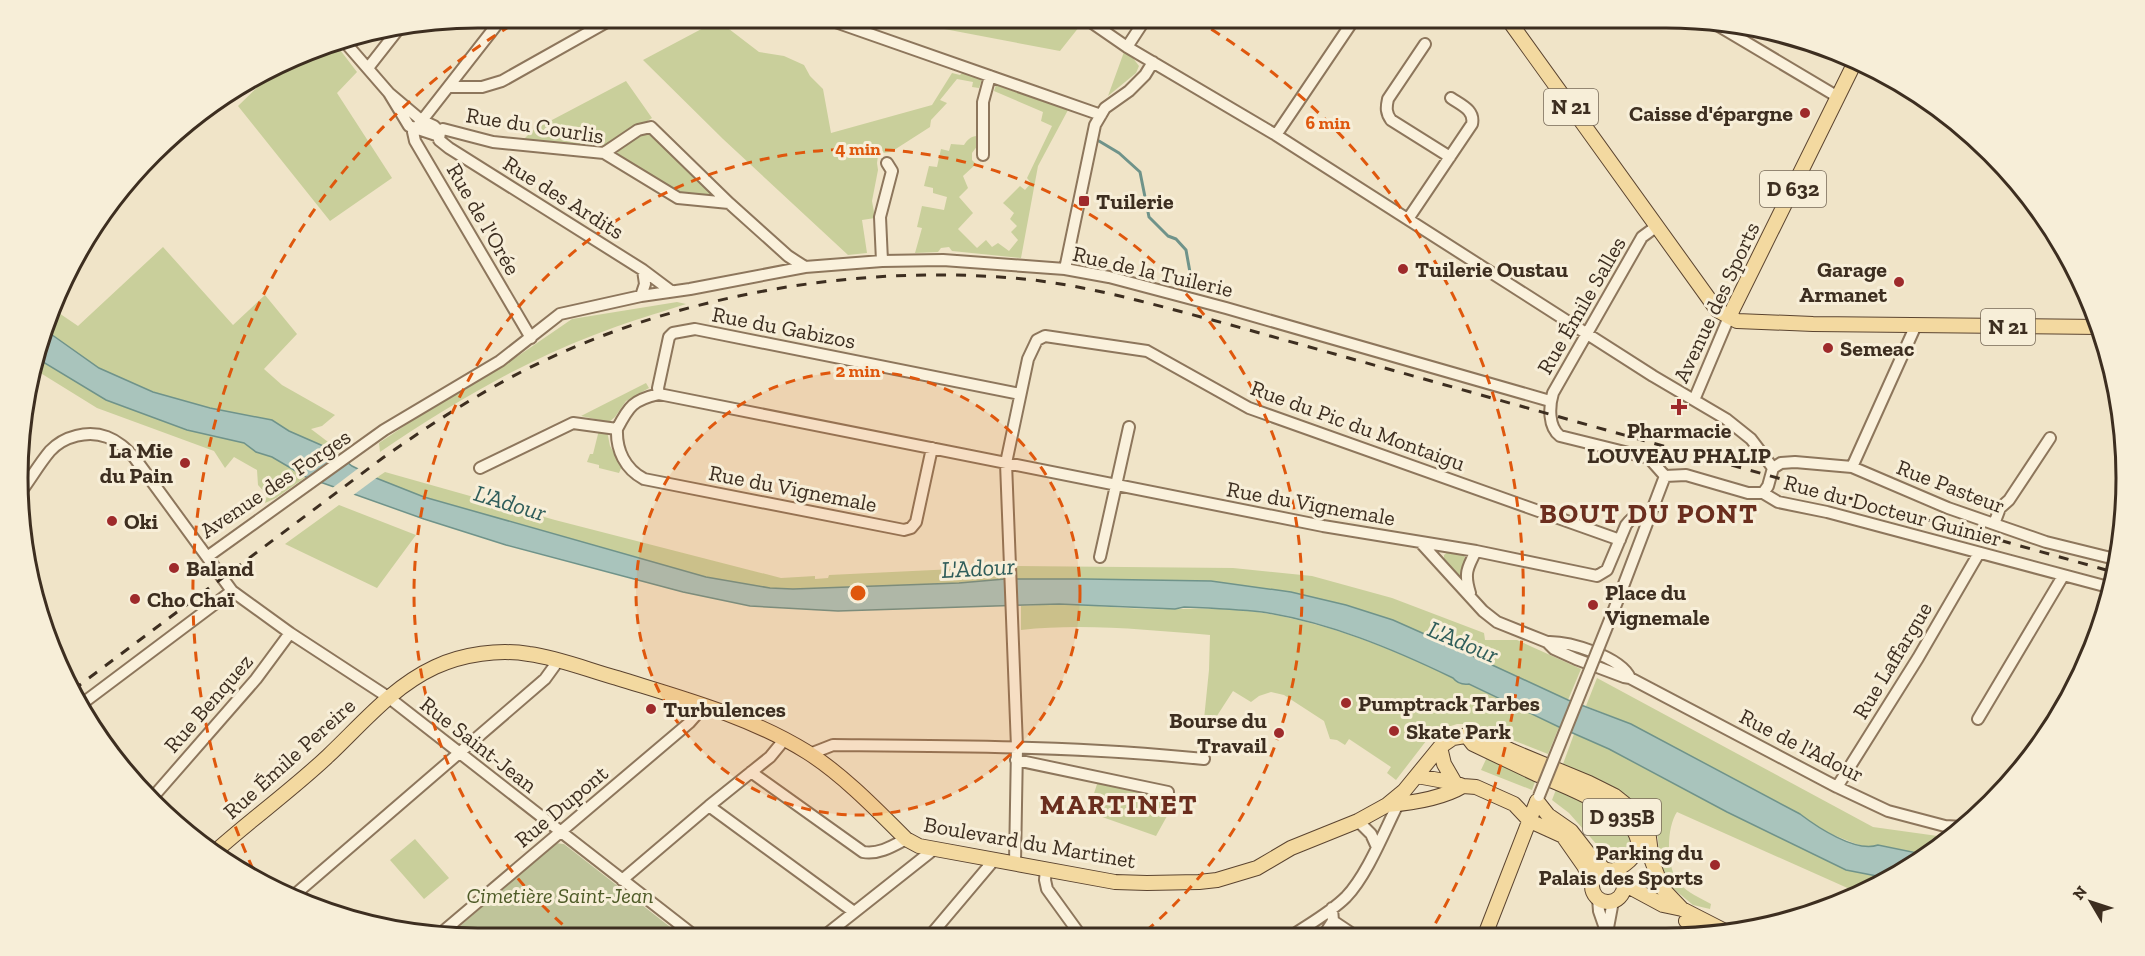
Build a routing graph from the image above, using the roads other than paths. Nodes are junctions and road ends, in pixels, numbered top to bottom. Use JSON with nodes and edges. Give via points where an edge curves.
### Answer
{"nodes":[{"id":1,"x":494,"y":28,"type":"edge"},
{"id":2,"x":596,"y":28,"type":"edge"},
{"id":3,"x":853,"y":28,"type":"edge"},
{"id":4,"x":1101,"y":28,"type":"edge"},
{"id":5,"x":1139,"y":28,"type":"edge"},
{"id":6,"x":1348,"y":28,"type":"edge"},
{"id":7,"x":1514,"y":28,"type":"edge"},
{"id":8,"x":1730,"y":33,"type":"edge"},
{"id":9,"x":393,"y":36,"type":"edge"},
{"id":10,"x":1425,"y":44,"type":"dead end"},
{"id":11,"x":1127,"y":47,"type":"junction"},
{"id":12,"x":350,"y":48,"type":"edge"},
{"id":13,"x":1153,"y":62,"type":"junction"},
{"id":14,"x":368,"y":68,"type":"junction"},
{"id":15,"x":1852,"y":69,"type":"edge"},
{"id":16,"x":990,"y":76,"type":"junction"},
{"id":17,"x":448,"y":87,"type":"junction"},
{"id":18,"x":1838,"y":97,"type":"junction"},
{"id":19,"x":1451,"y":99,"type":"dead end"},
{"id":20,"x":1101,"y":115,"type":"junction"},
{"id":21,"x":417,"y":124,"type":"junction"},
{"id":22,"x":440,"y":134,"type":"junction"},
{"id":23,"x":1276,"y":135,"type":"junction"},
{"id":24,"x":604,"y":153,"type":"junction"},
{"id":25,"x":983,"y":155,"type":"dead end"},
{"id":26,"x":1450,"y":157,"type":"junction"},
{"id":27,"x":887,"y":163,"type":"dead end"},
{"id":28,"x":729,"y":203,"type":"junction"},
{"id":29,"x":1408,"y":219,"type":"junction"},
{"id":30,"x":1657,"y":226,"type":"junction"},
{"id":31,"x":882,"y":261,"type":"junction"},
{"id":32,"x":805,"y":267,"type":"junction"},
{"id":33,"x":1065,"y":269,"type":"junction"},
{"id":34,"x":643,"y":270,"type":"junction"},
{"id":35,"x":671,"y":291,"type":"junction"},
{"id":36,"x":641,"y":296,"type":"junction"},
{"id":37,"x":1729,"y":317,"type":"junction"},
{"id":38,"x":1916,"y":325,"type":"junction"},
{"id":39,"x":2090,"y":327,"type":"edge"},
{"id":40,"x":1586,"y":333,"type":"junction"},
{"id":41,"x":531,"y":338,"type":"junction"},
{"id":42,"x":659,"y":394,"type":"junction"},
{"id":43,"x":1020,"y":394,"type":"junction"},
{"id":44,"x":1694,"y":400,"type":"junction"},
{"id":45,"x":1550,"y":401,"type":"junction"},
{"id":46,"x":1129,"y":427,"type":"dead end"},
{"id":47,"x":617,"y":429,"type":"junction"},
{"id":48,"x":2050,"y":438,"type":"dead end"},
{"id":49,"x":932,"y":448,"type":"junction"},
{"id":50,"x":1006,"y":463,"type":"junction"},
{"id":51,"x":1852,"y":467,"type":"junction"},
{"id":52,"x":480,"y":468,"type":"dead end"},
{"id":53,"x":1773,"y":470,"type":"junction"},
{"id":54,"x":1665,"y":476,"type":"junction"},
{"id":55,"x":28,"y":483,"type":"edge"},
{"id":56,"x":1117,"y":486,"type":"junction"},
{"id":57,"x":1763,"y":493,"type":"junction"},
{"id":58,"x":1649,"y":513,"type":"junction"},
{"id":59,"x":1994,"y":524,"type":"junction"},
{"id":60,"x":1620,"y":540,"type":"junction"},
{"id":61,"x":1420,"y":543,"type":"junction"},
{"id":62,"x":1476,"y":551,"type":"junction"},
{"id":63,"x":1979,"y":553,"type":"junction"},
{"id":64,"x":2110,"y":555,"type":"edge"},
{"id":65,"x":207,"y":557,"type":"junction"},
{"id":66,"x":1100,"y":557,"type":"dead end"},
{"id":67,"x":2063,"y":576,"type":"junction"},
{"id":68,"x":2103,"y":586,"type":"edge"},
{"id":69,"x":232,"y":591,"type":"junction"},
{"id":70,"x":1471,"y":597,"type":"junction"},
{"id":71,"x":290,"y":633,"type":"junction"},
{"id":72,"x":558,"y":661,"type":"junction"},
{"id":73,"x":388,"y":697,"type":"junction"},
{"id":74,"x":87,"y":700,"type":"edge"},
{"id":75,"x":704,"y":706,"type":"junction"},
{"id":76,"x":1978,"y":719,"type":"dead end"},
{"id":77,"x":1466,"y":735,"type":"junction"},
{"id":78,"x":784,"y":740,"type":"junction"},
{"id":79,"x":1017,"y":747,"type":"junction"},
{"id":80,"x":1440,"y":747,"type":"junction"},
{"id":81,"x":460,"y":753,"type":"junction"},
{"id":82,"x":810,"y":754,"type":"junction"},
{"id":83,"x":1204,"y":759,"type":"dead end"},
{"id":84,"x":1016,"y":760,"type":"junction"},
{"id":85,"x":752,"y":771,"type":"junction"},
{"id":86,"x":1417,"y":776,"type":"junction"},
{"id":87,"x":1459,"y":784,"type":"junction"},
{"id":88,"x":1837,"y":787,"type":"junction"},
{"id":89,"x":1168,"y":792,"type":"dead end"},
{"id":90,"x":157,"y":793,"type":"edge"},
{"id":91,"x":1538,"y":799,"type":"junction"},
{"id":92,"x":1514,"y":804,"type":"junction"},
{"id":93,"x":1392,"y":805,"type":"junction"},
{"id":94,"x":709,"y":806,"type":"junction"},
{"id":95,"x":1358,"y":821,"type":"junction"},
{"id":96,"x":1530,"y":821,"type":"junction"},
{"id":97,"x":1951,"y":826,"type":"edge"},
{"id":98,"x":1648,"y":830,"type":"junction"},
{"id":99,"x":560,"y":832,"type":"junction"},
{"id":100,"x":906,"y":839,"type":"junction"},
{"id":101,"x":1376,"y":845,"type":"junction"},
{"id":102,"x":221,"y":847,"type":"edge"},
{"id":103,"x":933,"y":850,"type":"junction"},
{"id":104,"x":994,"y":860,"type":"junction"},
{"id":105,"x":1015,"y":863,"type":"junction"},
{"id":106,"x":1046,"y":869,"type":"junction"},
{"id":107,"x":1609,"y":870,"type":"junction"},
{"id":108,"x":622,"y":880,"type":"junction"},
{"id":109,"x":1592,"y":882,"type":"junction"},
{"id":110,"x":300,"y":890,"type":"edge"},
{"id":111,"x":1623,"y":892,"type":"junction"},
{"id":112,"x":1598,"y":898,"type":"junction"},
{"id":113,"x":1332,"y":908,"type":"junction"},
{"id":114,"x":1682,"y":909,"type":"junction"},
{"id":115,"x":854,"y":912,"type":"junction"},
{"id":116,"x":1333,"y":921,"type":"junction"},
{"id":117,"x":1714,"y":925,"type":"edge"},
{"id":118,"x":448,"y":927,"type":"edge"},
{"id":119,"x":1697,"y":927,"type":"edge"},
{"id":120,"x":684,"y":928,"type":"edge"},
{"id":121,"x":834,"y":928,"type":"edge"},
{"id":122,"x":937,"y":928,"type":"edge"},
{"id":123,"x":1075,"y":928,"type":"edge"},
{"id":124,"x":1303,"y":928,"type":"edge"},
{"id":125,"x":1328,"y":928,"type":"edge"},
{"id":126,"x":1344,"y":928,"type":"edge"},
{"id":127,"x":1488,"y":928,"type":"edge"},
{"id":128,"x":1605,"y":928,"type":"edge"},
{"id":129,"x":1609,"y":928,"type":"edge"}],
"edges":[{"from":1,"to":17,"type":"street"},
{"from":2,"to":17,"type":"street","via":[[502,81],[482,87]]},
{"from":3,"to":16,"type":"street"},
{"from":4,"to":11,"type":"street"},
{"from":5,"to":11,"type":"street"},
{"from":6,"to":23,"type":"street"},
{"from":7,"to":30,"type":"main road","number":"N 21"},
{"from":8,"to":18,"type":"street"},
{"from":9,"to":14,"type":"street"},
{"from":10,"to":26,"type":"street","via":[[1389,99],[1387,114]]},
{"from":11,"to":13,"type":"street"},
{"from":12,"to":14,"type":"street","name":"Rue de l'Orée"},
{"from":13,"to":20,"type":"street","via":[[1145,75]]},
{"from":13,"to":23,"type":"street"},
{"from":14,"to":21,"type":"street","name":"Rue de l'Orée","via":[[409,126]]},
{"from":15,"to":18,"type":"main road","name":"Avenue des Sports","number":"D 632"},
{"from":16,"to":20,"type":"street"},
{"from":16,"to":25,"type":"street","via":[[983,102]]},
{"from":17,"to":21,"type":"street"},
{"from":18,"to":37,"type":"main road","name":"Avenue des Sports","number":"D 632"},
{"from":19,"to":26,"type":"street","via":[[1471,111],[1474,120]]},
{"from":20,"to":33,"type":"street","via":[[1095,125]]},
{"from":21,"to":22,"type":"street","name":"Rue des Ardits"},
{"from":21,"to":41,"type":"street","name":"Rue de l'Orée","via":[[412,132],[415,141]]},
{"from":22,"to":24,"type":"street","name":"Rue du Courlis","via":[[442,129],[493,142]]},
{"from":22,"to":34,"type":"street","name":"Rue des Ardits","via":[[439,140],[449,148]]},
{"from":23,"to":29,"type":"street"},
{"from":24,"to":28,"type":"street","name":"Rue du Courlis","via":[[678,198]]},
{"from":24,"to":28,"type":"street","via":[[638,130],[651,127]]},
{"from":26,"to":29,"type":"street"},
{"from":27,"to":31,"type":"street","via":[[892,171],[880,217]]},
{"from":28,"to":32,"type":"street"},
{"from":29,"to":40,"type":"street"},
{"from":30,"to":37,"type":"main road","number":"N 21","via":[[1717,310]]},
{"from":30,"to":40,"type":"street","name":"Rue Émile Salles","via":[[1642,237]]},
{"from":31,"to":32,"type":"street","name":"Rue de la Tuilerie"},
{"from":31,"to":33,"type":"street","name":"Rue de la Tuilerie","via":[[943,260]]},
{"from":32,"to":35,"type":"street","name":"Rue de la Tuilerie"},
{"from":33,"to":45,"type":"street","name":"Rue de la Tuilerie","via":[[1226,308]]},
{"from":34,"to":35,"type":"street","name":"Rue des Ardits"},
{"from":34,"to":36,"type":"street","via":[[645,284]]},
{"from":35,"to":36,"type":"street","name":"Rue de la Tuilerie"},
{"from":36,"to":41,"type":"street","name":"Avenue des Forges","via":[[560,314]]},
{"from":37,"to":38,"type":"main road","number":"N 21","via":[[1737,321]]},
{"from":37,"to":44,"type":"street","name":"Avenue des Sports"},
{"from":38,"to":39,"type":"main road","number":"N 21"},
{"from":38,"to":51,"type":"street"},
{"from":40,"to":44,"type":"street"},
{"from":40,"to":45,"type":"street","name":"Rue Émile Salles"},
{"from":41,"to":65,"type":"street","name":"Avenue des Forges","via":[[368,443]]},
{"from":42,"to":43,"type":"street","name":"Rue du Gabizos","via":[[669,337],[695,329]]},
{"from":42,"to":47,"type":"street","via":[[634,402]]},
{"from":42,"to":49,"type":"street","name":"Rue du Vignemale"},
{"from":43,"to":50,"type":"street"},
{"from":43,"to":60,"type":"street","name":"Rue du Pic du Montaigu","via":[[1028,359],[1038,340],[1045,336],[1147,351],[1249,408]]},
{"from":44,"to":53,"type":"street","via":[[1751,439]]},
{"from":45,"to":54,"type":"street","name":"Rue Émile Salles","via":[[1557,433],[1649,458]]},
{"from":46,"to":56,"type":"street"},
{"from":47,"to":49,"type":"street","name":"Rue du Vignemale","via":[[624,461],[644,479],[904,530],[916,522]]},
{"from":47,"to":52,"type":"street","via":[[573,423]]},
{"from":48,"to":59,"type":"street","via":[[2000,508]]},
{"from":49,"to":50,"type":"street","name":"Rue du Vignemale"},
{"from":50,"to":56,"type":"street","name":"Rue du Vignemale"},
{"from":50,"to":79,"type":"street"},
{"from":51,"to":53,"type":"street","name":"Rue Pasteur","via":[[1795,462],[1781,463]]},
{"from":51,"to":59,"type":"street","name":"Rue Pasteur"},
{"from":53,"to":57,"type":"street"},
{"from":54,"to":57,"type":"street","name":"Rue du Docteur Guinier","via":[[1686,475],[1748,493]]},
{"from":54,"to":58,"type":"street"},
{"from":55,"to":65,"type":"street","name":"Avenue des Forges","via":[[60,443],[84,435],[107,437],[134,457]]},
{"from":56,"to":61,"type":"street","name":"Rue du Vignemale"},
{"from":56,"to":66,"type":"street"},
{"from":57,"to":63,"type":"street","name":"Rue du Docteur Guinier","via":[[1778,502]]},
{"from":58,"to":60,"type":"street","name":"Rue du Vignemale","via":[[1631,518]]},
{"from":58,"to":91,"type":"street","bridge":true},
{"from":59,"to":64,"type":"street","name":"Rue Pasteur","via":[[2046,542]]},
{"from":60,"to":62,"type":"street","name":"Rue du Vignemale","via":[[1607,570],[1597,576]]},
{"from":61,"to":62,"type":"street","name":"Rue du Vignemale"},
{"from":61,"to":70,"type":"street","name":"Rue de l'Adour"},
{"from":62,"to":70,"type":"street","via":[[1467,568]]},
{"from":63,"to":67,"type":"street","name":"Rue du Docteur Guinier"},
{"from":63,"to":88,"type":"street","name":"Rue Laffargue"},
{"from":65,"to":69,"type":"street","name":"Rue Saint-Jean"},
{"from":67,"to":68,"type":"street","name":"Rue du Docteur Guinier"},
{"from":67,"to":76,"type":"street"},
{"from":69,"to":71,"type":"street","name":"Rue Saint-Jean"},
{"from":69,"to":74,"type":"street"},
{"from":70,"to":88,"type":"street","name":"Rue de l'Adour","via":[[1497,622],[1547,642],[1576,659],[1630,678]]},
{"from":71,"to":73,"type":"street","name":"Rue Saint-Jean"},
{"from":71,"to":90,"type":"street","name":"Rue Benquez","via":[[256,679]]},
{"from":72,"to":73,"type":"main road","name":"Boulevard du Martinet","via":[[513,653],[467,656],[437,666]]},
{"from":72,"to":75,"type":"main road","name":"Boulevard du Martinet"},
{"from":72,"to":81,"type":"street","via":[[545,679]]},
{"from":73,"to":81,"type":"street","name":"Rue Saint-Jean"},
{"from":73,"to":102,"type":"main road","name":"Rue Émile Pereire","via":[[327,757]]},
{"from":75,"to":78,"type":"main road","name":"Boulevard du Martinet"},
{"from":75,"to":99,"type":"street","name":"Rue Dupont"},
{"from":77,"to":80,"type":"main road"},
{"from":77,"to":98,"type":"main road","via":[[1477,734],[1615,796],[1635,812]]},
{"from":77,"to":107,"type":"main road","number":"D 935B","via":[[1473,744],[1609,807],[1626,820],[1638,842],[1636,854],[1628,863]]},
{"from":78,"to":82,"type":"main road","name":"Boulevard du Martinet"},
{"from":78,"to":85,"type":"street"},
{"from":79,"to":82,"type":"street","via":[[833,745]]},
{"from":79,"to":83,"type":"street"},
{"from":79,"to":84,"type":"street"},
{"from":80,"to":86,"type":"main road","name":"Boulevard du Martinet"},
{"from":80,"to":87,"type":"main road","via":[[1444,764]]},
{"from":81,"to":99,"type":"street","name":"Rue Saint-Jean"},
{"from":81,"to":110,"type":"street"},
{"from":82,"to":100,"type":"main road","name":"Boulevard du Martinet"},
{"from":84,"to":89,"type":"street"},
{"from":84,"to":105,"type":"street"},
{"from":85,"to":94,"type":"street"},
{"from":85,"to":100,"type":"street","via":[[863,852],[871,854]]},
{"from":86,"to":87,"type":"main road"},
{"from":86,"to":93,"type":"main road","name":"Boulevard du Martinet"},
{"from":87,"to":92,"type":"main road"},
{"from":87,"to":93,"type":"main road","name":"Boulevard du Martinet","via":[[1452,793]]},
{"from":88,"to":97,"type":"street","name":"Rue de l'Adour","via":[[1888,811]]},
{"from":91,"to":92,"type":"main road"},
{"from":91,"to":96,"type":"main road"},
{"from":91,"to":107,"type":"main road","via":[[1548,815],[1571,831],[1592,858]]},
{"from":92,"to":96,"type":"main road"},
{"from":93,"to":95,"type":"main road","name":"Boulevard du Martinet"},
{"from":93,"to":101,"type":"street"},
{"from":94,"to":108,"type":"street"},
{"from":94,"to":115,"type":"street"},
{"from":95,"to":101,"type":"street"},
{"from":95,"to":106,"type":"main road","name":"Boulevard du Martinet","via":[[1291,848],[1257,868],[1217,880],[1114,882]]},
{"from":96,"to":109,"type":"main road","via":[[1563,836]]},
{"from":96,"to":127,"type":"main road"},
{"from":98,"to":111,"type":"main road","via":[[1643,855]]},
{"from":98,"to":114,"type":"main road","via":[[1657,876],[1666,893]]},
{"from":99,"to":108,"type":"street","name":"Rue Saint-Jean"},
{"from":99,"to":118,"type":"street","name":"Rue Dupont"},
{"from":100,"to":103,"type":"main road","name":"Boulevard du Martinet"},
{"from":101,"to":113,"type":"street","via":[[1356,884]]},
{"from":103,"to":104,"type":"main road","name":"Boulevard du Martinet"},
{"from":103,"to":115,"type":"street"},
{"from":104,"to":105,"type":"main road","name":"Boulevard du Martinet"},
{"from":104,"to":122,"type":"street"},
{"from":105,"to":106,"type":"main road","name":"Boulevard du Martinet"},
{"from":106,"to":123,"type":"street","via":[[1047,889]]},
{"from":107,"to":109,"type":"main road","via":[[1597,874]]},
{"from":107,"to":111,"type":"main road","via":[[1620,875]]},
{"from":108,"to":120,"type":"street","name":"Rue Saint-Jean"},
{"from":109,"to":112,"type":"main road"},
{"from":111,"to":112,"type":"main road","via":[[1608,902]]},
{"from":111,"to":114,"type":"main road"},
{"from":111,"to":119,"type":"main road"},
{"from":111,"to":129,"type":"street"},
{"from":112,"to":128,"type":"street"},
{"from":113,"to":116,"type":"street"},
{"from":113,"to":124,"type":"street"},
{"from":114,"to":117,"type":"main road"},
{"from":115,"to":121,"type":"street"},
{"from":116,"to":125,"type":"street"},
{"from":116,"to":126,"type":"street"}]}
